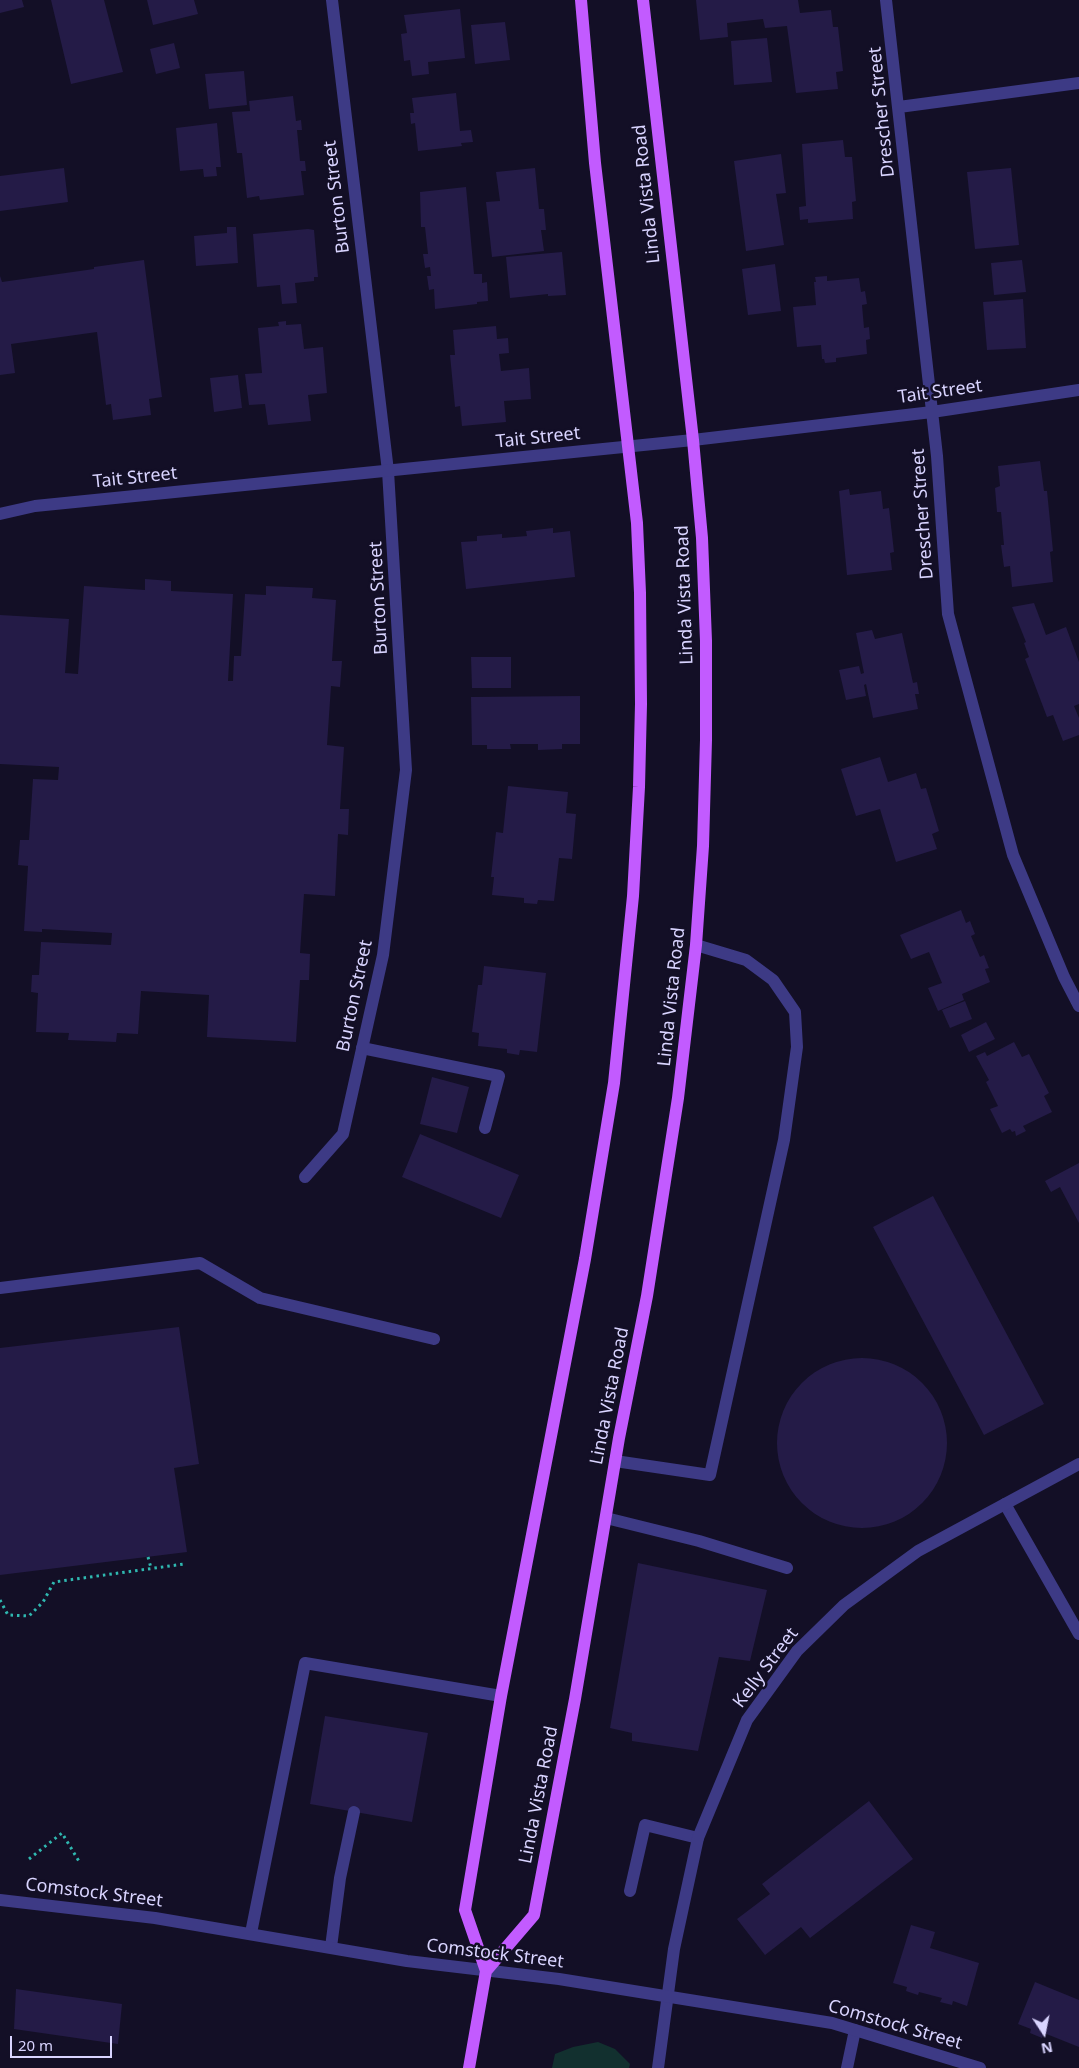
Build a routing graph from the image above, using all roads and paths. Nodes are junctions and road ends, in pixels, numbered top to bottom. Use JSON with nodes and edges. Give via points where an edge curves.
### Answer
{"nodes":[{"id":1,"x":332,"y":0,"type":"edge"},
{"id":2,"x":580,"y":0,"type":"edge"},
{"id":3,"x":643,"y":0,"type":"edge"},
{"id":4,"x":886,"y":0,"type":"edge"},
{"id":5,"x":1079,"y":83,"type":"edge"},
{"id":6,"x":899,"y":106,"type":"junction"},
{"id":7,"x":1079,"y":390,"type":"edge"},
{"id":8,"x":932,"y":412,"type":"junction"},
{"id":9,"x":693,"y":440,"type":"junction"},
{"id":10,"x":629,"y":446,"type":"junction"},
{"id":11,"x":388,"y":471,"type":"junction"},
{"id":12,"x":0,"y":514,"type":"edge"},
{"id":13,"x":696,"y":945,"type":"junction"},
{"id":14,"x":1079,"y":1006,"type":"edge"},
{"id":15,"x":362,"y":1048,"type":"junction"},
{"id":16,"x":485,"y":1128,"type":"dead end"},
{"id":17,"x":305,"y":1178,"type":"dead end"},
{"id":18,"x":0,"y":1288,"type":"edge"},
{"id":19,"x":434,"y":1339,"type":"dead end"},
{"id":20,"x":615,"y":1461,"type":"junction"},
{"id":21,"x":1079,"y":1464,"type":"edge"},
{"id":22,"x":1005,"y":1504,"type":"junction"},
{"id":23,"x":606,"y":1518,"type":"junction"},
{"id":24,"x":148,"y":1557,"type":"dead end"},
{"id":25,"x":184,"y":1564,"type":"dead end"},
{"id":26,"x":151,"y":1568,"type":"junction"},
{"id":27,"x":787,"y":1568,"type":"dead end"},
{"id":28,"x":0,"y":1600,"type":"edge"},
{"id":29,"x":1079,"y":1634,"type":"edge"},
{"id":30,"x":501,"y":1696,"type":"junction"},
{"id":31,"x":354,"y":1812,"type":"dead end"},
{"id":32,"x":698,"y":1838,"type":"junction"},
{"id":33,"x":29,"y":1859,"type":"dead end"},
{"id":34,"x":80,"y":1863,"type":"dead end"},
{"id":35,"x":630,"y":1891,"type":"dead end"},
{"id":36,"x":0,"y":1900,"type":"edge"},
{"id":37,"x":251,"y":1933,"type":"junction"},
{"id":38,"x":331,"y":1948,"type":"junction"},
{"id":39,"x":486,"y":1972,"type":"junction"},
{"id":40,"x":667,"y":1997,"type":"junction"},
{"id":41,"x":855,"y":2030,"type":"junction"},
{"id":42,"x":469,"y":2068,"type":"edge"},
{"id":43,"x":658,"y":2068,"type":"edge"},
{"id":44,"x":847,"y":2068,"type":"edge"},
{"id":45,"x":980,"y":2068,"type":"edge"}],
"edges":[{"from":1,"to":11,"type":"street","name":"Burton Street"},
{"from":2,"to":10,"type":"main road","via":[[595,163]]},
{"from":3,"to":9,"type":"main road","name":"Linda Vista Road"},
{"from":4,"to":6,"type":"street","name":"Drescher Street"},
{"from":5,"to":6,"type":"street"},
{"from":6,"to":8,"type":"street","name":"Drescher Street"},
{"from":7,"to":8,"type":"street","name":"Tait Street"},
{"from":8,"to":9,"type":"street","name":"Tait Street"},
{"from":8,"to":14,"type":"street","name":"Drescher Street","via":[[948,614],[1014,855]]},
{"from":9,"to":10,"type":"street","name":"Tait Street"},
{"from":9,"to":13,"type":"main road","name":"Linda Vista Road","via":[[702,538],[706,641],[703,846]]},
{"from":10,"to":11,"type":"street","name":"Tait Street"},
{"from":10,"to":30,"type":"main road","via":[[637,522],[641,704],[633,896],[623,1007],[585,1259]]},
{"from":11,"to":12,"type":"street","name":"Tait Street","via":[[35,506]]},
{"from":11,"to":15,"type":"street","name":"Burton Street","via":[[406,770],[383,955]]},
{"from":13,"to":20,"type":"main road","name":"Linda Vista Road","via":[[676,1108],[647,1296]]},
{"from":13,"to":20,"type":"street","via":[[746,960],[773,980],[795,1012],[797,1047],[784,1140],[710,1475]]},
{"from":15,"to":16,"type":"street","via":[[499,1076]]},
{"from":15,"to":17,"type":"street","name":"Burton Street","via":[[344,1134]]},
{"from":18,"to":19,"type":"street","via":[[200,1262],[260,1298]]},
{"from":20,"to":23,"type":"main road","name":"Linda Vista Road"},
{"from":21,"to":22,"type":"street","name":"Kelly Street"},
{"from":22,"to":29,"type":"street"},
{"from":22,"to":32,"type":"street","name":"Kelly Street","via":[[918,1551],[844,1605],[797,1651],[747,1720]]},
{"from":23,"to":27,"type":"street","via":[[699,1541]]},
{"from":23,"to":39,"type":"main road","name":"Linda Vista Road","via":[[534,1915]]},
{"from":24,"to":26,"type":"path"},
{"from":25,"to":26,"type":"path"},
{"from":26,"to":28,"type":"path","via":[[54,1582],[43,1602],[28,1616],[8,1615]]},
{"from":30,"to":37,"type":"street","via":[[304,1663]]},
{"from":30,"to":39,"type":"main road","via":[[465,1910]]},
{"from":31,"to":38,"type":"street","via":[[340,1878]]},
{"from":32,"to":35,"type":"street","via":[[645,1825]]},
{"from":32,"to":40,"type":"street","name":"Kelly Street"},
{"from":33,"to":34,"type":"path","via":[[62,1833]]},
{"from":36,"to":37,"type":"street","name":"Comstock Street","via":[[92,1909]]},
{"from":37,"to":38,"type":"street","name":"Comstock Street"},
{"from":38,"to":39,"type":"street","name":"Comstock Street"},
{"from":39,"to":40,"type":"street","name":"Comstock Street","via":[[559,1979]]},
{"from":39,"to":42,"type":"main road"},
{"from":40,"to":41,"type":"street","name":"Comstock Street","via":[[832,2023]]},
{"from":40,"to":43,"type":"street","name":"Kelly Street"},
{"from":41,"to":44,"type":"street"},
{"from":41,"to":45,"type":"street","name":"Comstock Street"}]}
